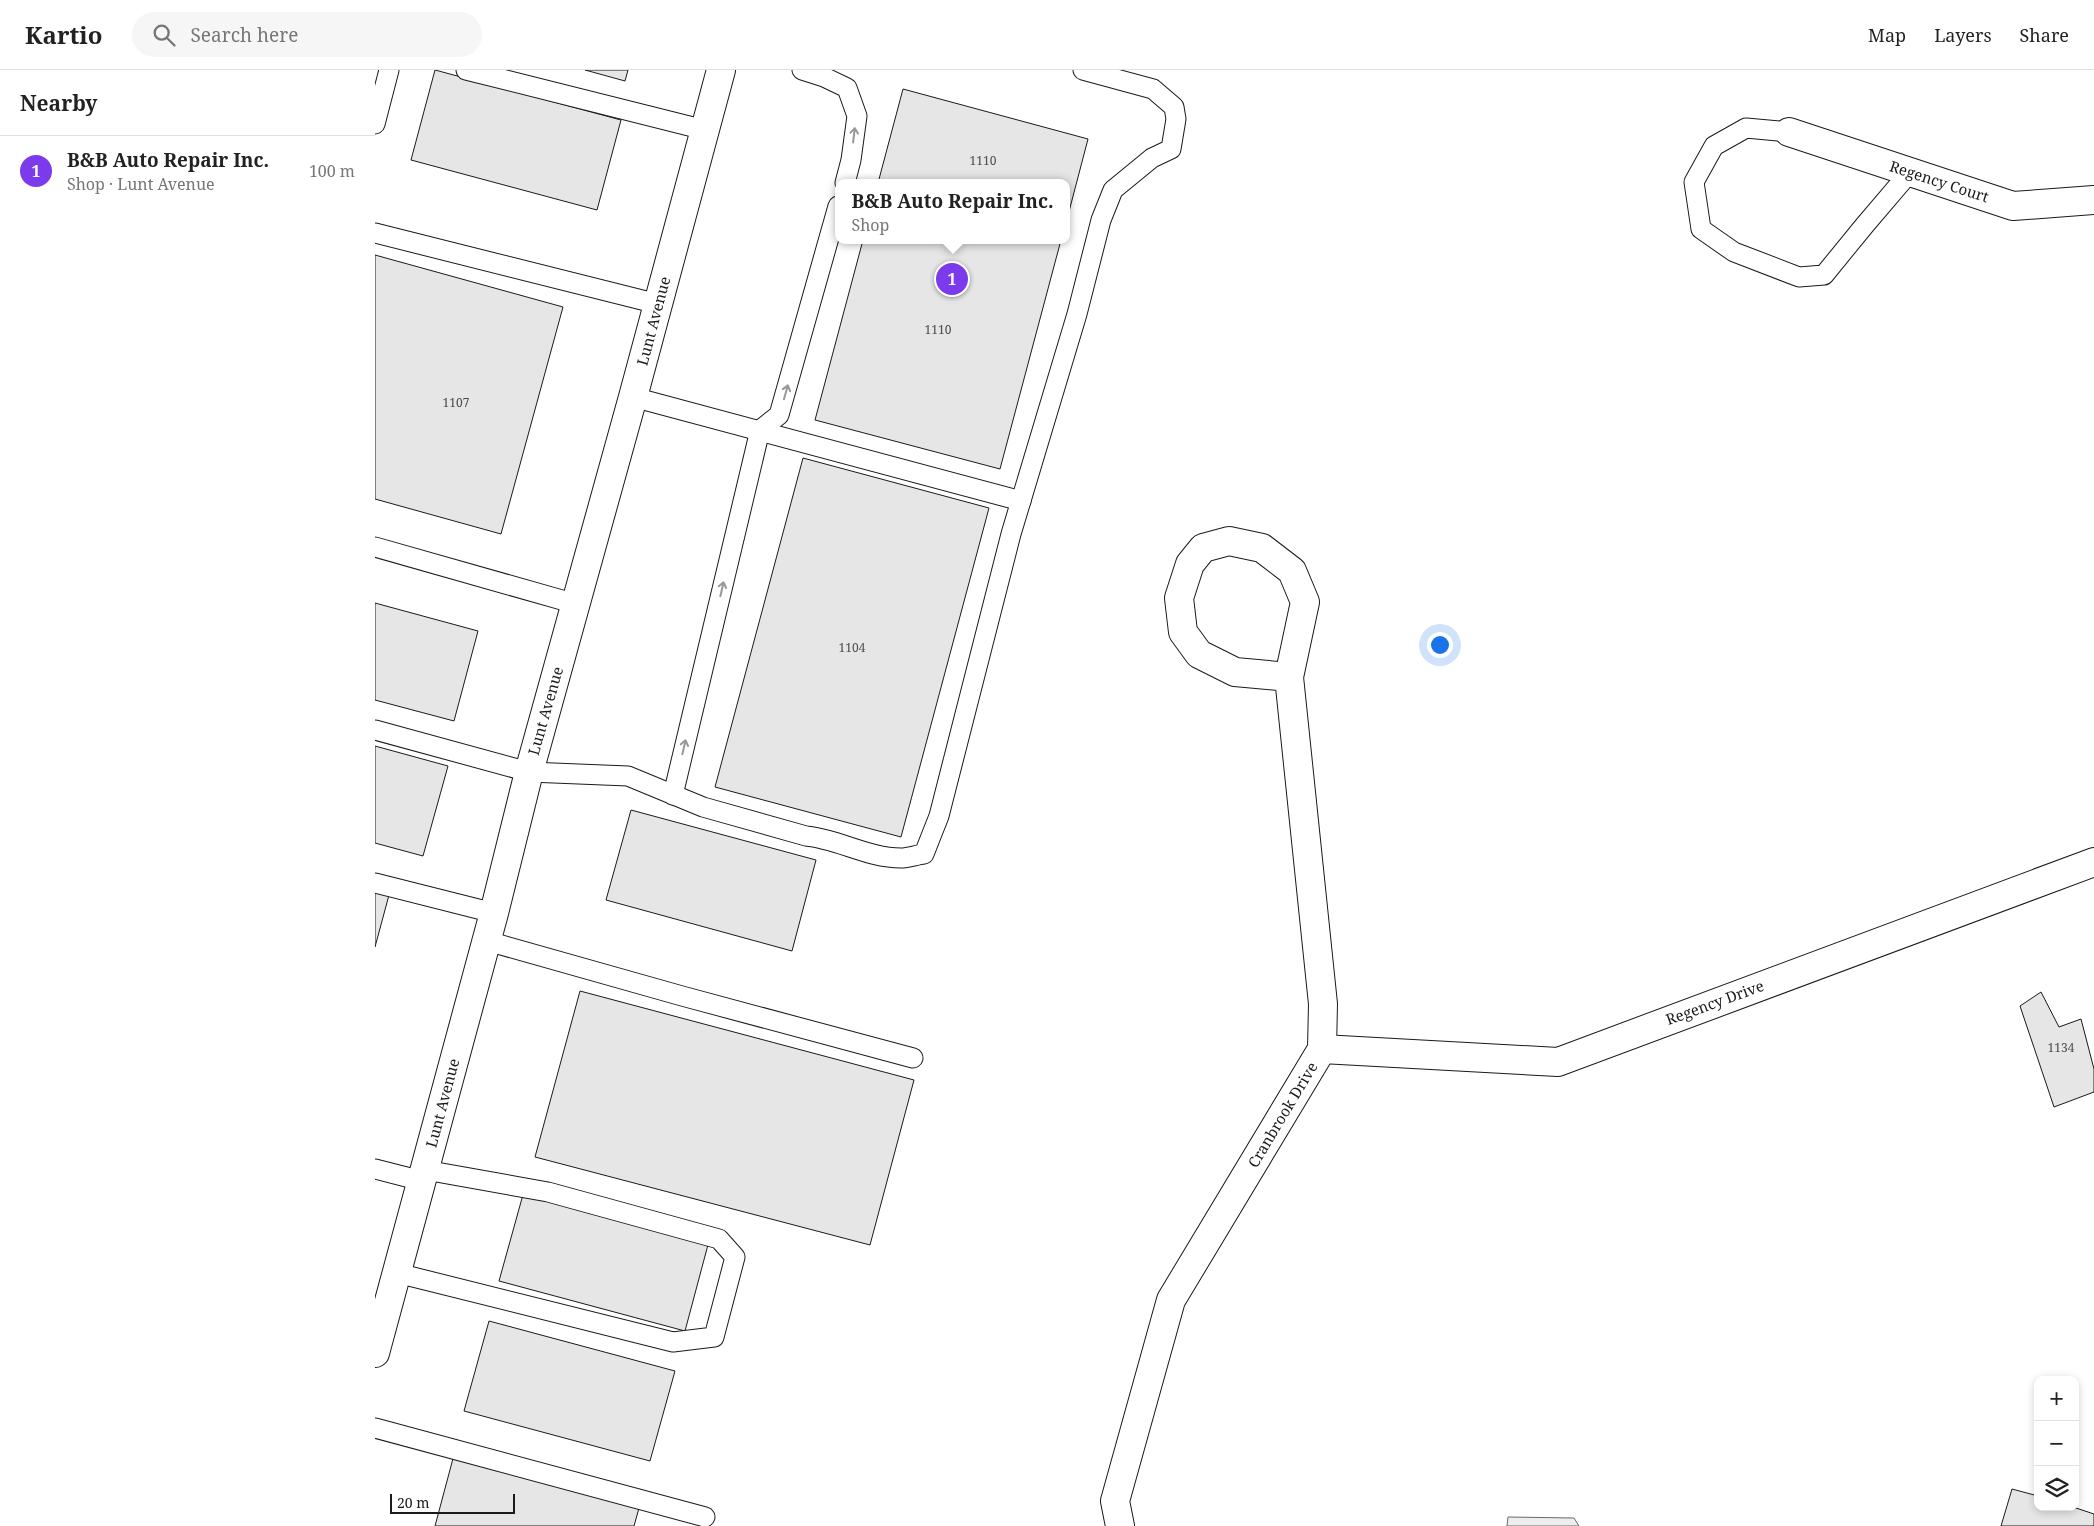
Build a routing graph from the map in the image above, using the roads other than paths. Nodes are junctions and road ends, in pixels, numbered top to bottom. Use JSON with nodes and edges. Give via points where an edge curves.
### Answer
{"nodes":[{"id":1,"x":389,"y":70,"type":"edge"},
{"id":2,"x":465,"y":70,"type":"edge"},
{"id":3,"x":721,"y":70,"type":"edge"},
{"id":4,"x":802,"y":70,"type":"edge"},
{"id":5,"x":1083,"y":70,"type":"edge"},
{"id":6,"x":375,"y":124,"type":"edge"},
{"id":7,"x":705,"y":130,"type":"junction"},
{"id":8,"x":1789,"y":132,"type":"joint"},
{"id":9,"x":1910,"y":172,"type":"junction"},
{"id":10,"x":846,"y":179,"type":"edge"},
{"id":11,"x":2094,"y":200,"type":"edge"},
{"id":12,"x":835,"y":217,"type":"edge"},
{"id":13,"x":375,"y":233,"type":"edge"},
{"id":14,"x":659,"y":304,"type":"junction"},
{"id":15,"x":633,"y":398,"type":"junction"},
{"id":16,"x":760,"y":430,"type":"junction"},
{"id":17,"x":1021,"y":500,"type":"junction"},
{"id":18,"x":375,"y":547,"type":"edge"},
{"id":19,"x":576,"y":604,"type":"junction"},
{"id":20,"x":1289,"y":676,"type":"junction"},
{"id":21,"x":375,"y":730,"type":"edge"},
{"id":22,"x":529,"y":772,"type":"junction"},
{"id":23,"x":673,"y":795,"type":"junction"},
{"id":24,"x":2094,"y":862,"type":"edge"},
{"id":25,"x":375,"y":883,"type":"edge"},
{"id":26,"x":494,"y":913,"type":"junction"},
{"id":27,"x":487,"y":941,"type":"junction"},
{"id":28,"x":1322,"y":1049,"type":"junction"},
{"id":29,"x":913,"y":1058,"type":"dead end"},
{"id":30,"x":375,"y":1169,"type":"edge"},
{"id":31,"x":423,"y":1176,"type":"junction"},
{"id":32,"x":397,"y":1273,"type":"junction"},
{"id":33,"x":380,"y":1314,"type":"edge"},
{"id":34,"x":375,"y":1354,"type":"edge"},
{"id":35,"x":375,"y":1428,"type":"edge"},
{"id":36,"x":705,"y":1517,"type":"dead end"},
{"id":37,"x":1120,"y":1526,"type":"edge"}],
"edges":[{"from":1,"to":6,"type":"lane"},
{"from":2,"to":7,"type":"lane"},
{"from":3,"to":7,"type":"street","name":"Lunt Avenue"},
{"from":10,"to":4,"type":"lane","one_way":true,"via":[[857,116],[847,88]]},
{"from":5,"to":17,"type":"lane","via":[[1153,89],[1174,107],[1176,119],[1171,149],[1153,158],[1113,190],[1101,220],[1077,314]]},
{"from":7,"to":14,"type":"street","name":"Lunt Avenue"},
{"from":8,"to":9,"type":"street","name":"Regency Court"},
{"from":8,"to":9,"type":"lane","via":[[1746,128],[1714,146],[1694,182],[1701,229],[1734,252],[1799,277],[1824,275]]},
{"from":9,"to":11,"type":"street","name":"Regency Court","via":[[2013,206]]},
{"from":16,"to":12,"type":"lane","one_way":true,"via":[[779,416]]},
{"from":13,"to":14,"type":"lane"},
{"from":14,"to":15,"type":"street","name":"Lunt Avenue"},
{"from":15,"to":16,"type":"lane"},
{"from":15,"to":19,"type":"street","name":"Lunt Avenue"},
{"from":16,"to":17,"type":"lane"},
{"from":23,"to":16,"type":"lane","one_way":true},
{"from":17,"to":23,"type":"lane","via":[[939,816],[924,854],[883,857],[822,837],[806,836],[703,807]]},
{"from":18,"to":19,"type":"lane"},
{"from":19,"to":22,"type":"street","name":"Lunt Avenue"},
{"from":20,"to":20,"type":"street","name":"Cranbrook Drive","via":[[1305,602],[1291,570],[1262,548],[1229,541],[1203,548],[1190,564],[1179,598],[1183,632],[1199,654],[1235,672]]},
{"from":20,"to":28,"type":"street","name":"Cranbrook Drive","via":[[1323,1004]]},
{"from":21,"to":22,"type":"lane"},
{"from":22,"to":23,"type":"lane","via":[[628,776]]},
{"from":22,"to":26,"type":"street","name":"Lunt Avenue"},
{"from":24,"to":28,"type":"street","name":"Regency Drive","via":[[1558,1062]]},
{"from":25,"to":26,"type":"lane"},
{"from":26,"to":27,"type":"street","name":"Lunt Avenue"},
{"from":27,"to":29,"type":"lane"},
{"from":27,"to":31,"type":"street","name":"Lunt Avenue"},
{"from":28,"to":37,"type":"street","name":"Cranbrook Drive","via":[[1171,1300],[1115,1501]]},
{"from":30,"to":31,"type":"lane"},
{"from":31,"to":32,"type":"street","name":"Lunt Avenue"},
{"from":31,"to":32,"type":"lane","via":[[548,1192],[719,1240],[735,1257],[714,1337],[673,1342]]},
{"from":32,"to":33,"type":"street","name":"Lunt Avenue"},
{"from":33,"to":34,"type":"street","name":"Lunt Avenue"},
{"from":35,"to":36,"type":"lane"}]}
